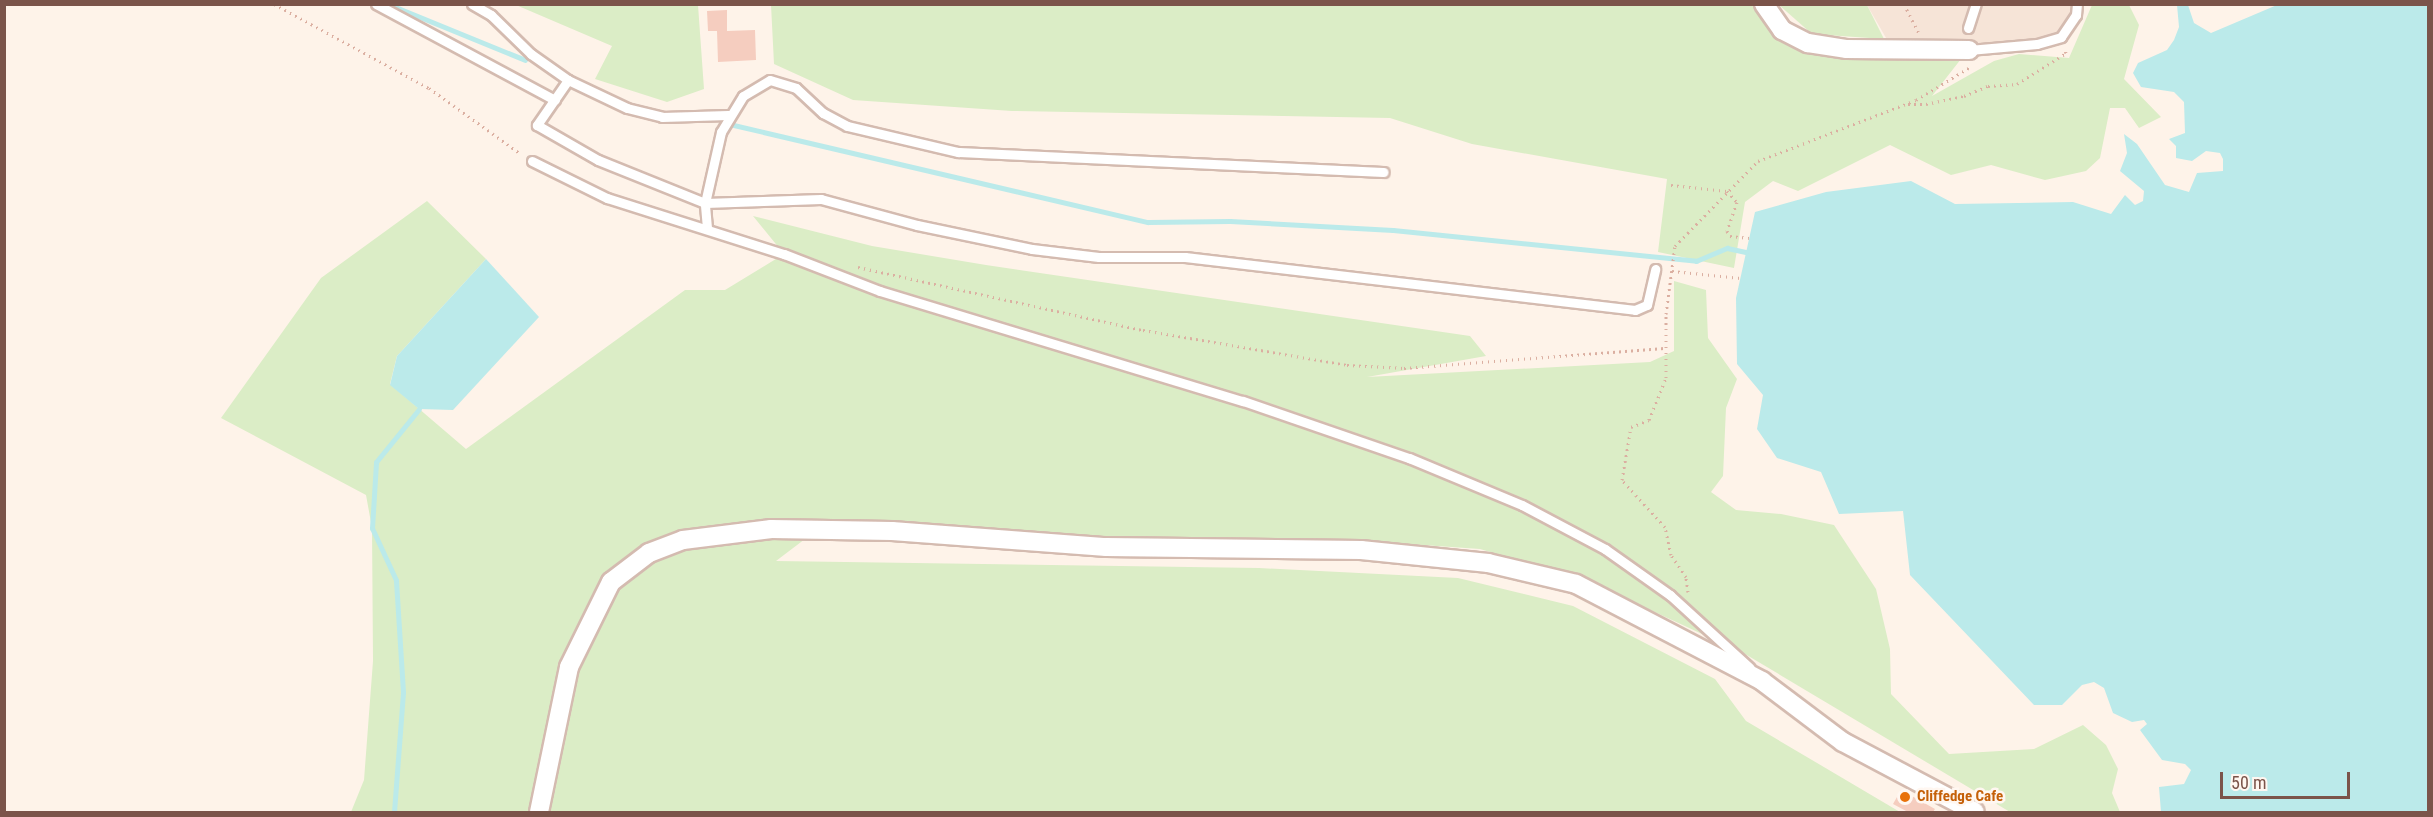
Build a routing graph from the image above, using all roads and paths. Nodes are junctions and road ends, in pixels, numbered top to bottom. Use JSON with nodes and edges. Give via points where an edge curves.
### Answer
{"nodes":[{"id":1,"x":274,"y":4,"type":"edge"},
{"id":2,"x":376,"y":4,"type":"edge"},
{"id":3,"x":472,"y":4,"type":"edge"},
{"id":4,"x":1764,"y":4,"type":"edge"},
{"id":5,"x":1904,"y":4,"type":"edge"},
{"id":6,"x":1976,"y":4,"type":"edge"},
{"id":7,"x":2077,"y":4,"type":"edge"},
{"id":8,"x":1968,"y":28,"type":"dead end"},
{"id":9,"x":1921,"y":37,"type":"dead end"},
{"id":10,"x":2061,"y":37,"type":"junction"},
{"id":11,"x":1994,"y":47,"type":"junction"},
{"id":12,"x":1969,"y":50,"type":"joint"},
{"id":13,"x":568,"y":80,"type":"junction"},
{"id":14,"x":555,"y":100,"type":"junction"},
{"id":15,"x":1903,"y":104,"type":"junction"},
{"id":16,"x":728,"y":115,"type":"junction"},
{"id":17,"x":532,"y":161,"type":"joint"},
{"id":18,"x":1384,"y":172,"type":"dead end"},
{"id":19,"x":1671,"y":186,"type":"dead end"},
{"id":20,"x":1727,"y":191,"type":"junction"},
{"id":21,"x":705,"y":203,"type":"junction"},
{"id":22,"x":707,"y":228,"type":"junction"},
{"id":23,"x":1749,"y":238,"type":"dead end"},
{"id":24,"x":850,"y":264,"type":"dead end"},
{"id":25,"x":1655,"y":269,"type":"dead end"},
{"id":26,"x":1672,"y":271,"type":"junction"},
{"id":27,"x":1741,"y":278,"type":"dead end"},
{"id":28,"x":1664,"y":348,"type":"junction"},
{"id":29,"x":1688,"y":591,"type":"dead end"},
{"id":30,"x":1762,"y":681,"type":"junction"},
{"id":31,"x":539,"y":813,"type":"edge"},
{"id":32,"x":1975,"y":813,"type":"edge"}],
"edges":[{"from":1,"to":17,"type":"path","via":[[429,88]]},
{"from":2,"to":14,"type":"lane"},
{"from":3,"to":13,"type":"lane","via":[[491,15],[531,54]]},
{"from":4,"to":12,"type":"street","via":[[1782,30],[1808,42],[1846,49]]},
{"from":5,"to":9,"type":"path"},
{"from":6,"to":8,"type":"lane"},
{"from":7,"to":10,"type":"lane","via":[[2076,15]]},
{"from":10,"to":11,"type":"lane","via":[[2037,44]]},
{"from":10,"to":15,"type":"path","via":[[2066,53],[2017,84],[1988,86],[1926,104]]},
{"from":11,"to":12,"type":"lane"},
{"from":11,"to":15,"type":"path","via":[[1968,69]]},
{"from":13,"to":14,"type":"lane"},
{"from":13,"to":16,"type":"lane","via":[[627,108],[662,117]]},
{"from":14,"to":21,"type":"lane","via":[[537,125],[598,160]]},
{"from":15,"to":20,"type":"path","via":[[1758,161]]},
{"from":16,"to":18,"type":"lane","via":[[743,96],[762,83],[776,80],[796,88],[823,113],[847,126],[958,152]]},
{"from":16,"to":21,"type":"lane","via":[[711,166]]},
{"from":17,"to":22,"type":"lane","via":[[607,198]]},
{"from":19,"to":20,"type":"path"},
{"from":20,"to":23,"type":"path","via":[[1737,202],[1727,231],[1730,236]]},
{"from":20,"to":26,"type":"path","via":[[1674,251]]},
{"from":21,"to":22,"type":"lane"},
{"from":21,"to":25,"type":"lane","via":[[820,199],[959,235],[1043,250],[1098,257],[1185,257],[1635,310],[1647,305]]},
{"from":22,"to":30,"type":"lane","via":[[879,291],[1254,405],[1409,458],[1522,505],[1605,549],[1670,595]]},
{"from":24,"to":28,"type":"path","via":[[1143,330],[1347,365],[1404,368]]},
{"from":26,"to":27,"type":"path"},
{"from":26,"to":28,"type":"path"},
{"from":28,"to":29,"type":"path","via":[[1666,378],[1649,420],[1631,427],[1622,480],[1665,527],[1671,555],[1686,577]]},
{"from":30,"to":31,"type":"street","via":[[1576,584],[1488,563],[1360,550],[1106,547],[892,531],[771,529],[683,540],[649,553],[611,582],[569,667]]},
{"from":30,"to":32,"type":"street","via":[[1843,742]]}]}
